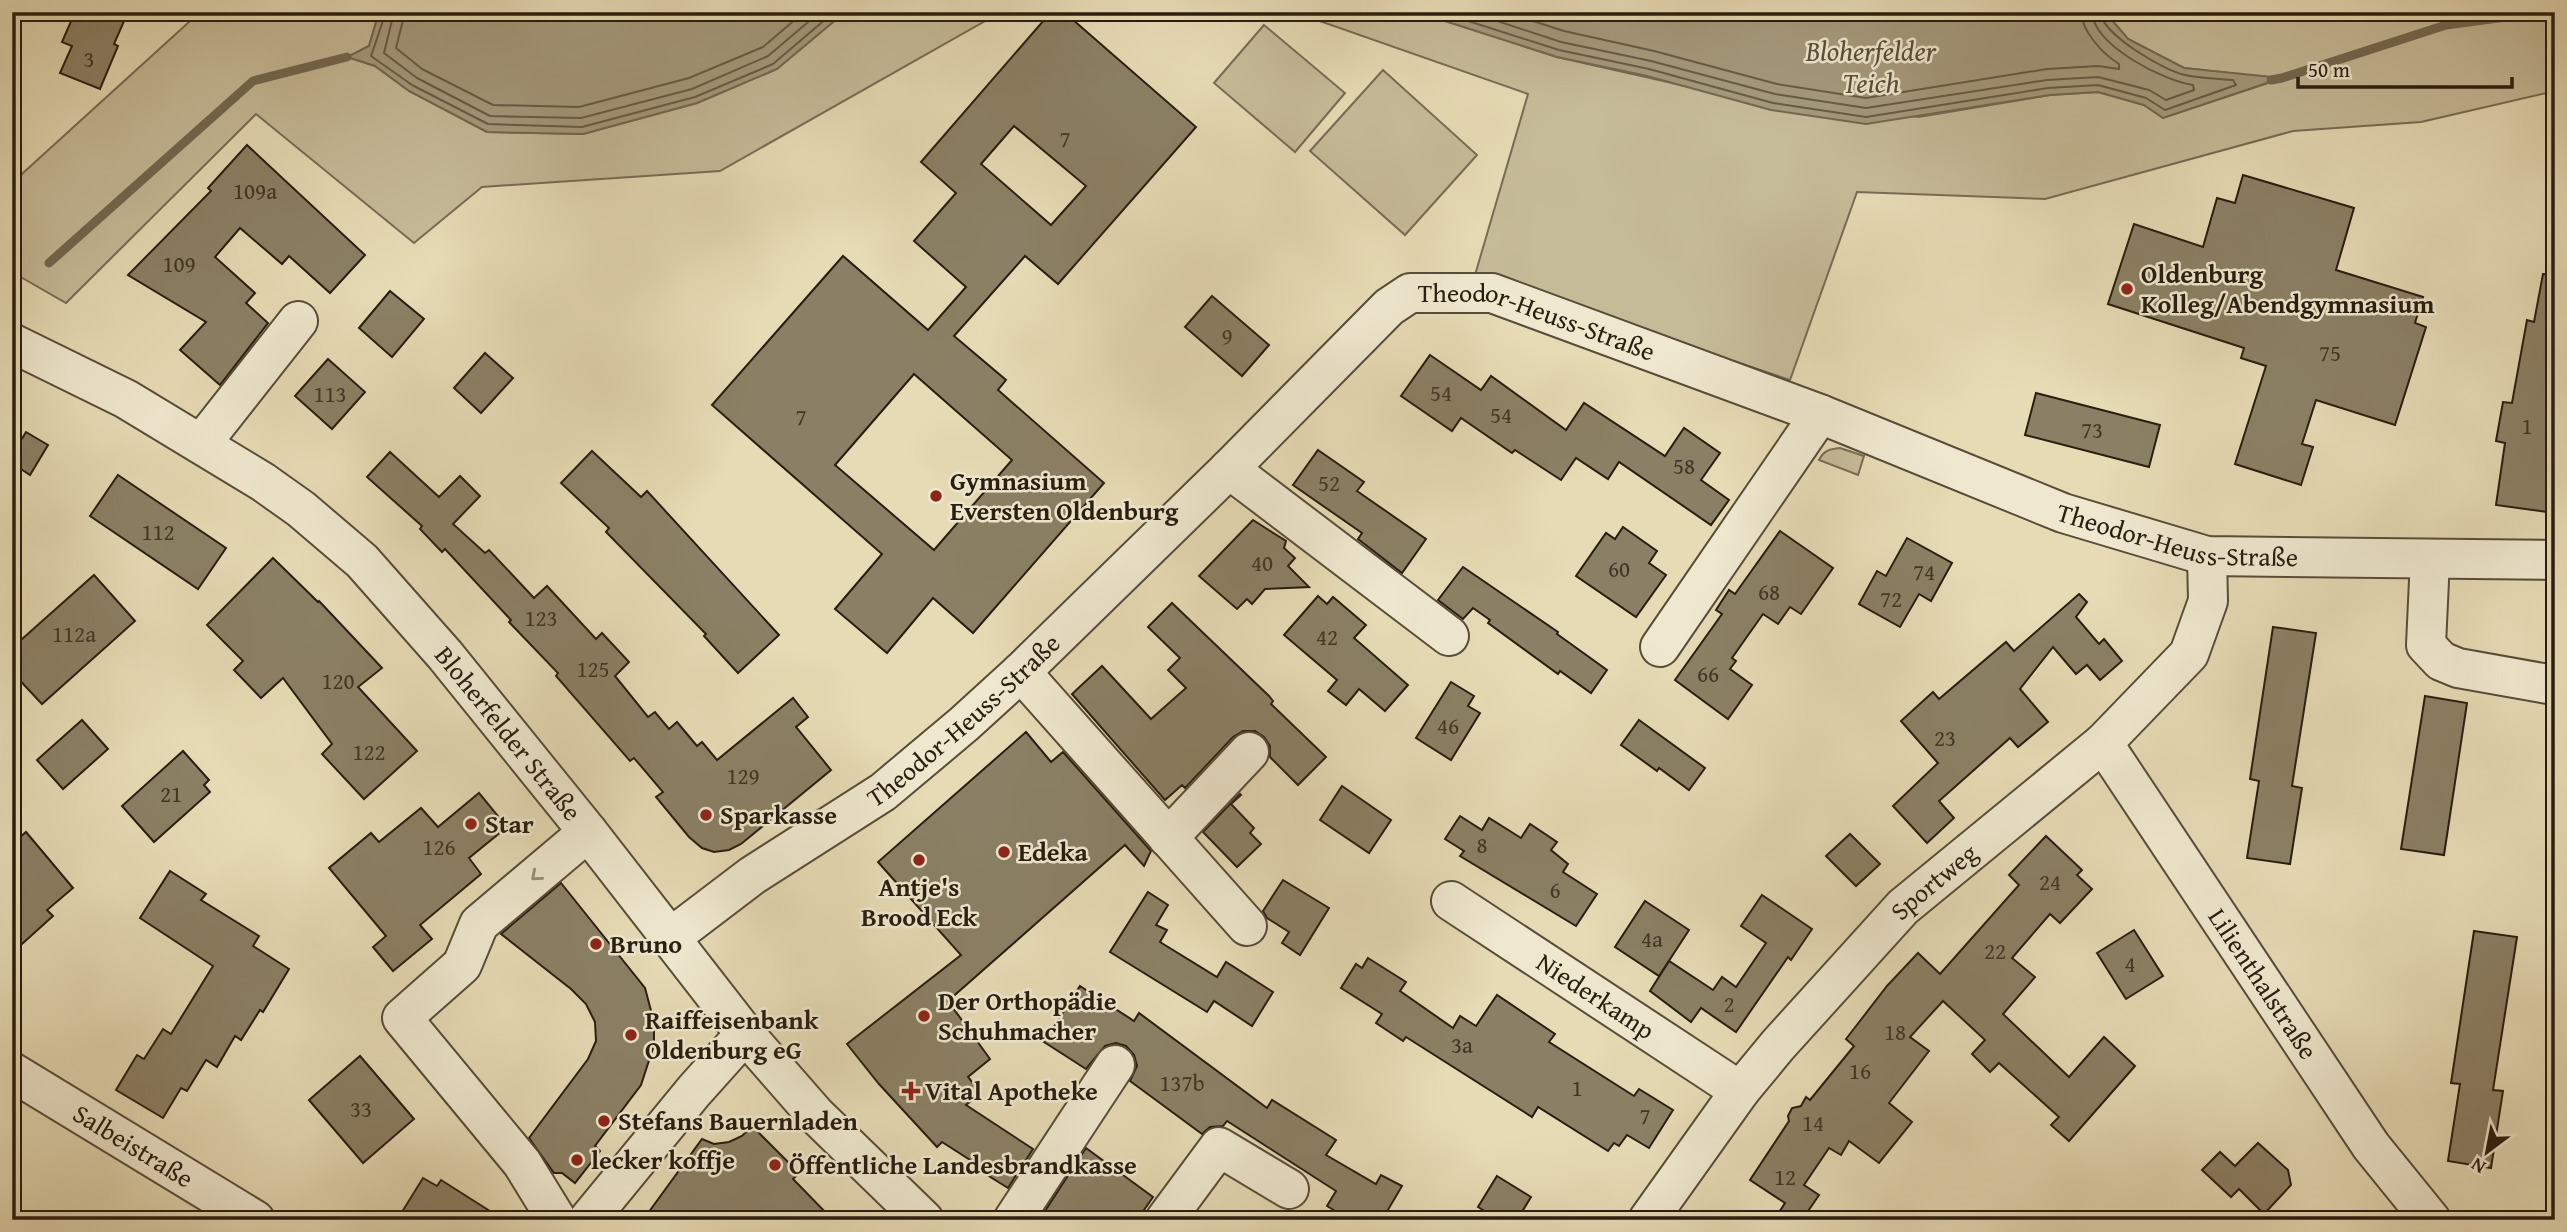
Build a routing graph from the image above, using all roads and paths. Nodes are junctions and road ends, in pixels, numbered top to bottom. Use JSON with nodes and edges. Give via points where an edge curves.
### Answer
{"nodes":[{"id":1,"x":298,"y":321,"type":"dead end"},
{"id":2,"x":12,"y":343,"type":"edge"},
{"id":3,"x":1820,"y":414,"type":"junction"},
{"id":4,"x":201,"y":444,"type":"junction"},
{"id":5,"x":1229,"y":469,"type":"junction"},
{"id":6,"x":2207,"y":556,"type":"junction"},
{"id":7,"x":2430,"y":559,"type":"junction"},
{"id":8,"x":2555,"y":560,"type":"edge"},
{"id":9,"x":1449,"y":636,"type":"dead end"},
{"id":10,"x":1660,"y":648,"type":"dead end"},
{"id":11,"x":1021,"y":672,"type":"junction"},
{"id":12,"x":2548,"y":684,"type":"dead end"},
{"id":13,"x":2103,"y":743,"type":"junction"},
{"id":14,"x":1249,"y":752,"type":"dead end"},
{"id":15,"x":588,"y":832,"type":"junction"},
{"id":16,"x":1168,"y":838,"type":"junction"},
{"id":17,"x":1451,"y":901,"type":"dead end"},
{"id":18,"x":1247,"y":926,"type":"dead end"},
{"id":19,"x":670,"y":938,"type":"junction"},
{"id":20,"x":745,"y":1034,"type":"junction"},
{"id":21,"x":1115,"y":1065,"type":"dead end"},
{"id":22,"x":12,"y":1072,"type":"edge"},
{"id":23,"x":1740,"y":1091,"type":"junction"},
{"id":24,"x":1289,"y":1189,"type":"dead end"},
{"id":25,"x":256,"y":1220,"type":"edge"},
{"id":26,"x":557,"y":1220,"type":"edge"},
{"id":27,"x":587,"y":1220,"type":"edge"},
{"id":28,"x":924,"y":1220,"type":"edge"},
{"id":29,"x":1013,"y":1220,"type":"edge"},
{"id":30,"x":1165,"y":1220,"type":"edge"},
{"id":31,"x":1648,"y":1220,"type":"edge"},
{"id":32,"x":2431,"y":1220,"type":"edge"}],
"edges":[{"from":1,"to":4,"type":"street"},
{"from":2,"to":4,"type":"street","name":"Bloherfelder Straße","via":[[127,399]]},
{"from":3,"to":5,"type":"street","name":"Theodor-Heuss-Straße","via":[[1492,293],[1410,293],[1389,306]]},
{"from":3,"to":6,"type":"street","name":"Theodor-Heuss-Straße","via":[[2063,513]]},
{"from":3,"to":10,"type":"street"},
{"from":4,"to":15,"type":"street","name":"Bloherfelder Straße","via":[[273,488],[362,561],[445,655]]},
{"from":5,"to":9,"type":"street"},
{"from":5,"to":11,"type":"street","name":"Theodor-Heuss-Straße"},
{"from":6,"to":7,"type":"street","name":"Theodor-Heuss-Straße"},
{"from":6,"to":13,"type":"street","name":"Sportweg","via":[[2208,601],[2189,654]]},
{"from":7,"to":8,"type":"street","name":"Theodor-Heuss-Straße"},
{"from":7,"to":12,"type":"street","via":[[2426,645],[2441,661]]},
{"from":11,"to":16,"type":"street"},
{"from":11,"to":19,"type":"street","name":"Theodor-Heuss-Straße","via":[[883,792],[753,876]]},
{"from":13,"to":23,"type":"street","name":"Sportweg","via":[[1903,907]]},
{"from":13,"to":32,"type":"street","name":"Lilienthalstraße","via":[[2371,1146]]},
{"from":14,"to":16,"type":"street"},
{"from":15,"to":19,"type":"street","name":"Bloherfelder Straße"},
{"from":15,"to":26,"type":"street","one_way":true,"via":[[479,924],[462,965],[402,1018],[522,1163]]},
{"from":16,"to":18,"type":"street"},
{"from":17,"to":23,"type":"street","name":"Niederkamp"},
{"from":19,"to":20,"type":"street","name":"Bloherfelder Straße"},
{"from":20,"to":27,"type":"street"},
{"from":20,"to":28,"type":"street","name":"Bloherfelder Straße","via":[[815,1114]]},
{"from":21,"to":29,"type":"street"},
{"from":22,"to":25,"type":"street","name":"Salbeistraße"},
{"from":23,"to":31,"type":"street","name":"Sportweg"},
{"from":24,"to":30,"type":"street","via":[[1219,1147]]}]}
